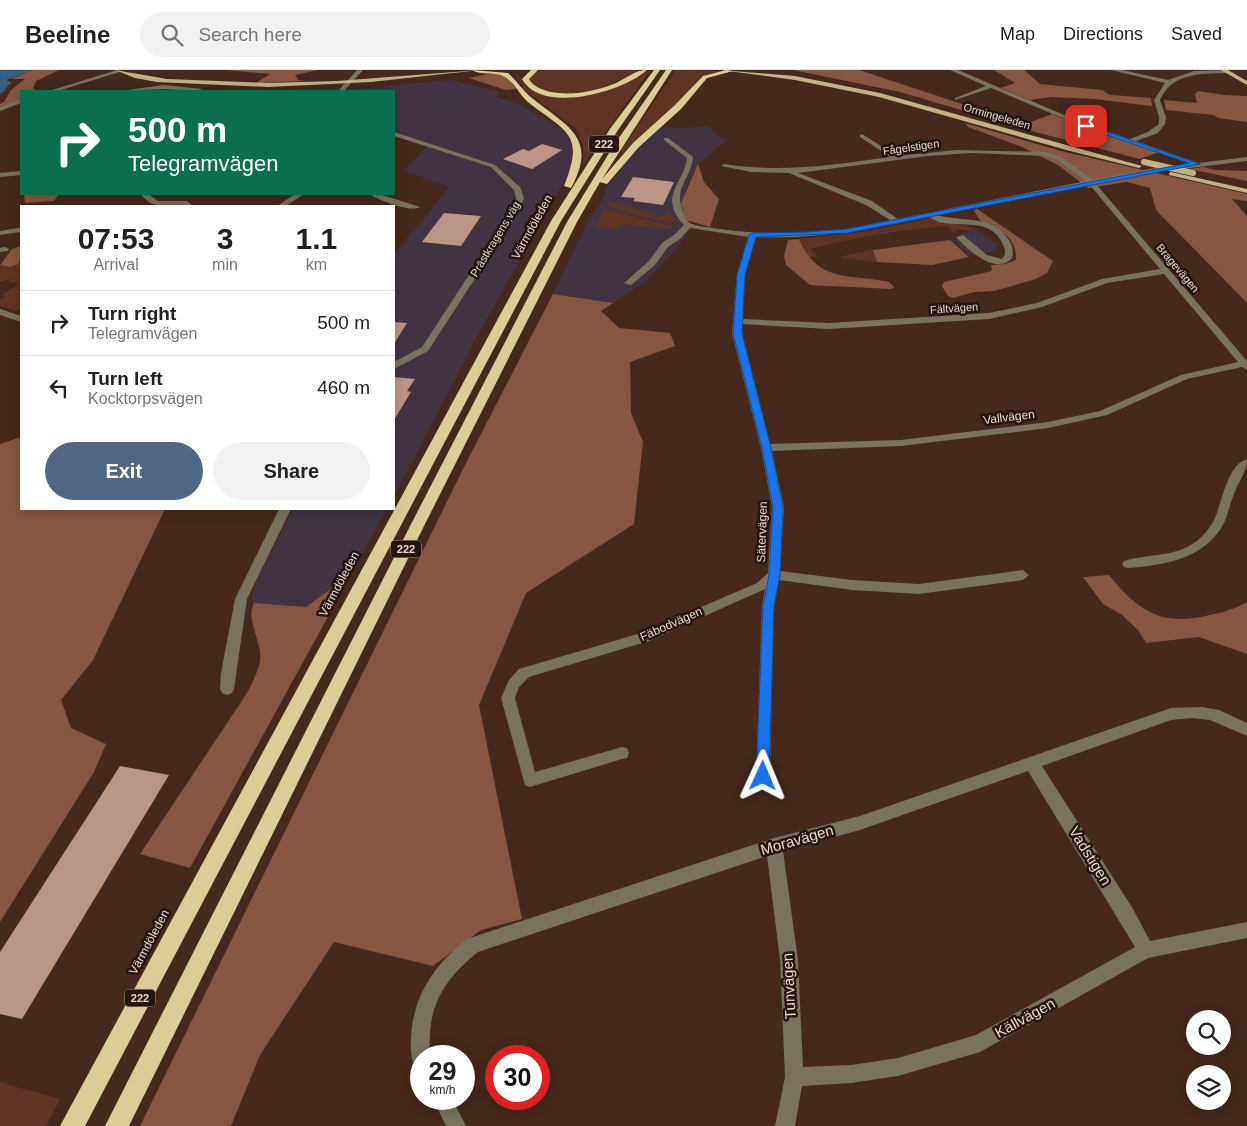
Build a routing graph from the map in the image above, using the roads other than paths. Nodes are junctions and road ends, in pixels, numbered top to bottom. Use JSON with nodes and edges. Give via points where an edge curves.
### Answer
{"nodes":[{"id":1,"x":119,"y":70,"type":"edge"},
{"id":2,"x":360,"y":70,"type":"edge"},
{"id":3,"x":448,"y":70,"type":"edge"},
{"id":4,"x":476,"y":70,"type":"edge"},
{"id":5,"x":512,"y":70,"type":"edge"},
{"id":6,"x":519,"y":70,"type":"edge"},
{"id":7,"x":535,"y":70,"type":"edge"},
{"id":8,"x":644,"y":70,"type":"edge"},
{"id":9,"x":657,"y":70,"type":"edge"},
{"id":10,"x":669,"y":70,"type":"edge"},
{"id":11,"x":740,"y":70,"type":"edge"},
{"id":12,"x":774,"y":70,"type":"edge"},
{"id":13,"x":953,"y":70,"type":"edge"},
{"id":14,"x":1114,"y":70,"type":"edge"},
{"id":15,"x":1225,"y":70,"type":"edge"},
{"id":16,"x":726,"y":71,"type":"edge"},
{"id":17,"x":525,"y":82,"type":"junction"},
{"id":18,"x":1168,"y":82,"type":"junction"},
{"id":19,"x":347,"y":83,"type":"junction"},
{"id":20,"x":1247,"y":84,"type":"edge"},
{"id":21,"x":515,"y":85,"type":"junction"},
{"id":22,"x":991,"y":86,"type":"junction"},
{"id":23,"x":199,"y":89,"type":"dead end"},
{"id":24,"x":64,"y":90,"type":"edge"},
{"id":25,"x":133,"y":90,"type":"edge"},
{"id":26,"x":342,"y":90,"type":"edge"},
{"id":27,"x":957,"y":98,"type":"dead end"},
{"id":28,"x":20,"y":101,"type":"edge"},
{"id":29,"x":0,"y":109,"type":"edge"},
{"id":30,"x":395,"y":134,"type":"edge"},
{"id":31,"x":862,"y":136,"type":"dead end"},
{"id":32,"x":410,"y":139,"type":"junction"},
{"id":33,"x":666,"y":139,"type":"dead end"},
{"id":34,"x":1130,"y":141,"type":"junction"},
{"id":35,"x":400,"y":144,"type":"dead end"},
{"id":36,"x":896,"y":158,"type":"junction"},
{"id":37,"x":1247,"y":159,"type":"edge"},
{"id":38,"x":1142,"y":164,"type":"junction"},
{"id":39,"x":1197,"y":164,"type":"junction"},
{"id":40,"x":724,"y":166,"type":"dead end"},
{"id":41,"x":790,"y":172,"type":"junction"},
{"id":42,"x":20,"y":173,"type":"edge"},
{"id":43,"x":0,"y":175,"type":"edge"},
{"id":44,"x":1192,"y":177,"type":"junction"},
{"id":45,"x":1092,"y":183,"type":"junction"},
{"id":46,"x":1247,"y":184,"type":"edge"},
{"id":47,"x":1247,"y":190,"type":"edge"},
{"id":48,"x":146,"y":195,"type":"edge"},
{"id":49,"x":298,"y":195,"type":"edge"},
{"id":50,"x":376,"y":195,"type":"edge"},
{"id":51,"x":188,"y":205,"type":"edge"},
{"id":52,"x":283,"y":205,"type":"edge"},
{"id":53,"x":416,"y":207,"type":"dead end"},
{"id":54,"x":930,"y":215,"type":"junction"},
{"id":55,"x":564,"y":221,"type":"junction"},
{"id":56,"x":897,"y":221,"type":"junction"},
{"id":57,"x":688,"y":225,"type":"junction"},
{"id":58,"x":18,"y":230,"type":"dead end"},
{"id":59,"x":0,"y":233,"type":"edge"},
{"id":60,"x":753,"y":235,"type":"junction"},
{"id":61,"x":960,"y":237,"type":"dead end"},
{"id":62,"x":1166,"y":271,"type":"junction"},
{"id":63,"x":628,"y":283,"type":"dead end"},
{"id":64,"x":0,"y":312,"type":"edge"},
{"id":65,"x":20,"y":319,"type":"edge"},
{"id":66,"x":737,"y":321,"type":"junction"},
{"id":67,"x":395,"y":365,"type":"edge"},
{"id":68,"x":1246,"y":366,"type":"edge"},
{"id":69,"x":766,"y":448,"type":"junction"},
{"id":70,"x":1247,"y":463,"type":"edge"},
{"id":71,"x":285,"y":510,"type":"edge"},
{"id":72,"x":1128,"y":564,"type":"dead end"},
{"id":73,"x":774,"y":575,"type":"junction"},
{"id":74,"x":1023,"y":575,"type":"dead end"},
{"id":75,"x":228,"y":689,"type":"dead end"},
{"id":76,"x":1247,"y":730,"type":"edge"},
{"id":77,"x":622,"y":753,"type":"dead end"},
{"id":78,"x":1031,"y":762,"type":"junction"},
{"id":79,"x":763,"y":776,"type":"dead end"},
{"id":80,"x":774,"y":846,"type":"junction"},
{"id":81,"x":1247,"y":930,"type":"edge"},
{"id":82,"x":1146,"y":950,"type":"junction"},
{"id":83,"x":419,"y":1045,"type":"edge"},
{"id":84,"x":794,"y":1077,"type":"junction"},
{"id":85,"x":448,"y":1110,"type":"edge"},
{"id":86,"x":72,"y":1126,"type":"edge"},
{"id":87,"x":117,"y":1126,"type":"edge"},
{"id":88,"x":456,"y":1126,"type":"edge"},
{"id":89,"x":785,"y":1126,"type":"edge"}],
"edges":[{"from":1,"to":19,"type":"main road","via":[[145,78],[236,85]]},
{"from":1,"to":24,"type":"street"},
{"from":2,"to":19,"type":"street"},
{"from":3,"to":19,"type":"main road"},
{"from":4,"to":19,"type":"main road"},
{"from":4,"to":21,"type":"highway","via":[[502,73]]},
{"from":5,"to":21,"type":"highway"},
{"from":6,"to":17,"type":"highway"},
{"from":7,"to":17,"type":"highway"},
{"from":8,"to":17,"type":"highway","via":[[612,87],[578,95],[549,93]]},
{"from":9,"to":55,"type":"highway","name":"Värmdöleden","number":"222","via":[[614,130]]},
{"from":10,"to":55,"type":"highway","name":"Värmdöleden","number":"222"},
{"from":11,"to":16,"type":"main road","name":"Ormingeleden"},
{"from":11,"to":38,"type":"main road","name":"Ormingeleden","via":[[880,95],[1064,148]]},
{"from":12,"to":38,"type":"main road","name":"Ormingeleden","via":[[898,95]]},
{"from":13,"to":22,"type":"street"},
{"from":14,"to":18,"type":"street"},
{"from":15,"to":18,"type":"street","via":[[1178,74]]},
{"from":15,"to":20,"type":"main road"},
{"from":16,"to":55,"type":"highway","via":[[705,78]]},
{"from":18,"to":34,"type":"street","via":[[1157,100],[1163,124],[1155,131]]},
{"from":19,"to":26,"type":"street"},
{"from":21,"to":55,"type":"highway","via":[[563,122],[576,139],[578,156]]},
{"from":22,"to":27,"type":"street"},
{"from":22,"to":34,"type":"street"},
{"from":23,"to":25,"type":"street","via":[[164,87]]},
{"from":28,"to":29,"type":"street"},
{"from":30,"to":32,"type":"street","name":"Prästkragens väg"},
{"from":31,"to":36,"type":"street"},
{"from":32,"to":35,"type":"street"},
{"from":32,"to":67,"type":"street","name":"Prästkragens väg","via":[[493,166],[517,189],[520,198],[425,349]]},
{"from":33,"to":57,"type":"street","via":[[690,158],[674,201]]},
{"from":34,"to":39,"type":"street"},
{"from":36,"to":41,"type":"street","name":"Fågelstigen","via":[[844,168]]},
{"from":36,"to":45,"type":"street","name":"Fågelstigen","via":[[956,152],[1049,154],[1058,157]]},
{"from":37,"to":39,"type":"street"},
{"from":38,"to":44,"type":"main road","name":"Ormingeleden","bridge":true},
{"from":38,"to":44,"type":"main road","name":"Ormingeleden"},
{"from":39,"to":45,"type":"street"},
{"from":40,"to":41,"type":"street","name":"Fågelstigen"},
{"from":41,"to":56,"type":"street","via":[[869,203]]},
{"from":42,"to":43,"type":"street"},
{"from":44,"to":46,"type":"main road","name":"Ormingeleden"},
{"from":44,"to":47,"type":"main road"},
{"from":45,"to":54,"type":"street"},
{"from":45,"to":62,"type":"street","name":"Bragevägen"},
{"from":48,"to":51,"type":"street","via":[[155,203]]},
{"from":49,"to":52,"type":"street"},
{"from":50,"to":53,"type":"street"},
{"from":54,"to":56,"type":"street"},
{"from":54,"to":61,"type":"street","via":[[994,229],[1006,240],[1010,257],[1000,262],[986,258]]},
{"from":55,"to":86,"type":"highway","name":"Värmdöleden","number":"222"},
{"from":55,"to":87,"type":"highway","name":"Värmdöleden","number":"222","via":[[411,539]]},
{"from":56,"to":60,"type":"street","via":[[827,233]]},
{"from":57,"to":60,"type":"street"},
{"from":57,"to":63,"type":"street"},
{"from":58,"to":59,"type":"street"},
{"from":60,"to":66,"type":"street","name":"Sätervägen","via":[[741,275]]},
{"from":62,"to":66,"type":"street","name":"Fältvägen","via":[[1105,281],[1039,305],[989,316],[829,326]]},
{"from":62,"to":68,"type":"street","name":"Bragevägen"},
{"from":64,"to":65,"type":"street"},
{"from":66,"to":69,"type":"street","name":"Sätervägen","via":[[740,346]]},
{"from":68,"to":69,"type":"street","name":"Vallvägen","via":[[1184,377],[1103,413],[1054,424],[901,443]]},
{"from":69,"to":73,"type":"street","name":"Sätervägen","via":[[778,507]]},
{"from":70,"to":72,"type":"street","via":[[1236,474],[1217,526],[1208,537],[1187,552]]},
{"from":71,"to":75,"type":"street","via":[[241,599]]},
{"from":73,"to":74,"type":"street","via":[[919,589]]},
{"from":73,"to":77,"type":"street","name":"Fäbodvägen","via":[[761,586],[644,637],[524,673],[514,684],[508,698],[530,780]]},
{"from":73,"to":79,"type":"street","name":"Sätervägen","via":[[768,606]]},
{"from":76,"to":78,"type":"street","name":"Moravägen","via":[[1213,713],[1171,714]]},
{"from":78,"to":80,"type":"street","name":"Moravägen","via":[[860,823]]},
{"from":78,"to":82,"type":"street","name":"Vadstigen"},
{"from":80,"to":83,"type":"street","name":"Moravägen","via":[[473,945],[456,958],[436,982],[422,1008]]},
{"from":80,"to":84,"type":"street","name":"Tunvägen","via":[[789,960]]},
{"from":81,"to":82,"type":"street","name":"Källvägen"},
{"from":82,"to":84,"type":"street","name":"Källvägen","via":[[980,1043],[898,1067]]},
{"from":84,"to":89,"type":"street","name":"Tunvägen"},
{"from":85,"to":88,"type":"street"}]}
